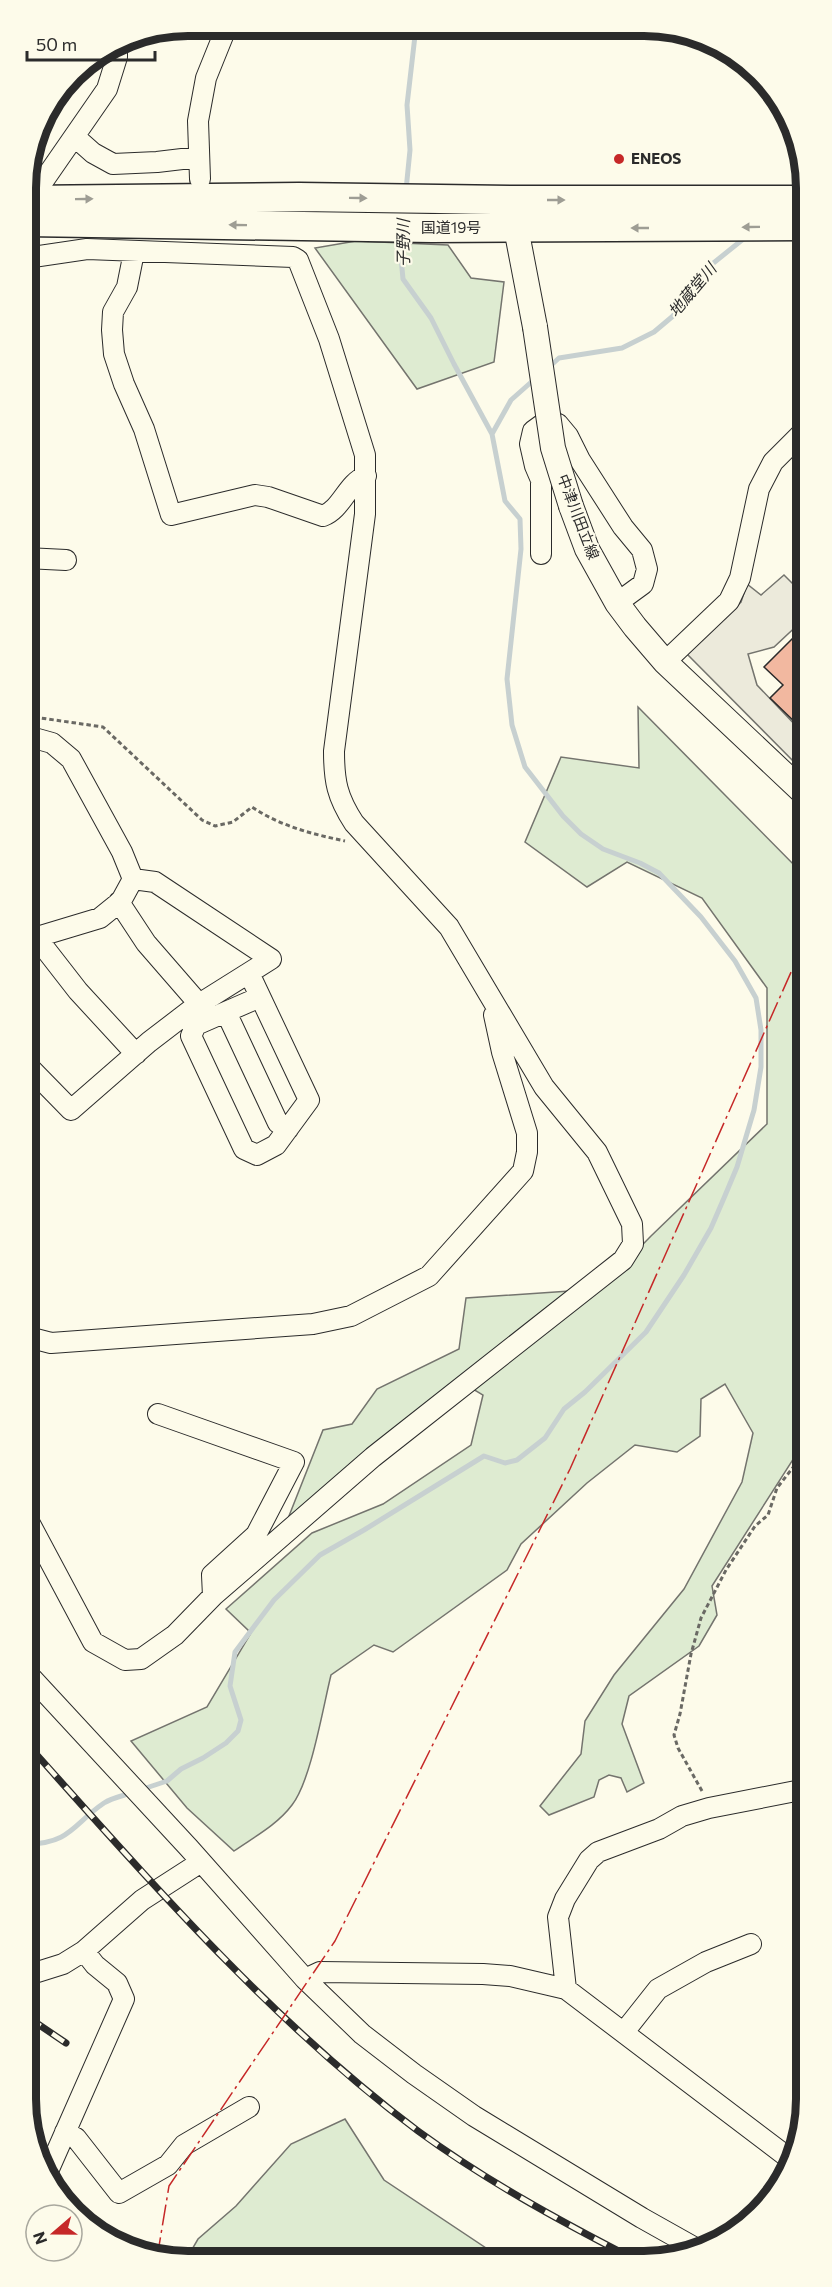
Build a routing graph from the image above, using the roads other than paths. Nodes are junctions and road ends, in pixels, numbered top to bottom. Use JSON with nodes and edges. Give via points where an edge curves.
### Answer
{"nodes":[{"id":1,"x":223,"y":36,"type":"edge"},
{"id":2,"x":117,"y":54,"type":"edge"},
{"id":3,"x":75,"y":137,"type":"junction"},
{"id":4,"x":199,"y":157,"type":"junction"},
{"id":5,"x":200,"y":179,"type":"dead end"},
{"id":6,"x":36,"y":194,"type":"edge"},
{"id":7,"x":516,"y":200,"type":"junction"},
{"id":8,"x":796,"y":200,"type":"edge"},
{"id":9,"x":36,"y":207,"type":"edge"},
{"id":10,"x":36,"y":208,"type":"edge"},
{"id":11,"x":796,"y":226,"type":"edge"},
{"id":12,"x":516,"y":228,"type":"junction"},
{"id":13,"x":134,"y":252,"type":"junction"},
{"id":14,"x":36,"y":257,"type":"edge"},
{"id":15,"x":796,"y":439,"type":"edge"},
{"id":16,"x":366,"y":476,"type":"junction"},
{"id":17,"x":541,"y":554,"type":"dead end"},
{"id":18,"x":36,"y":558,"type":"edge"},
{"id":19,"x":66,"y":560,"type":"dead end"},
{"id":20,"x":617,"y":603,"type":"junction"},
{"id":21,"x":665,"y":662,"type":"junction"},
{"id":22,"x":36,"y":739,"type":"edge"},
{"id":23,"x":796,"y":785,"type":"edge"},
{"id":24,"x":133,"y":879,"type":"junction"},
{"id":25,"x":119,"y":902,"type":"junction"},
{"id":26,"x":36,"y":937,"type":"edge"},
{"id":27,"x":36,"y":940,"type":"edge"},
{"id":28,"x":249,"y":973,"type":"junction"},
{"id":29,"x":260,"y":997,"type":"junction"},
{"id":30,"x":490,"y":998,"type":"junction"},
{"id":31,"x":199,"y":1004,"type":"junction"},
{"id":32,"x":226,"y":1012,"type":"junction"},
{"id":33,"x":136,"y":1054,"type":"junction"},
{"id":34,"x":36,"y":1074,"type":"edge"},
{"id":35,"x":288,"y":1129,"type":"junction"},
{"id":36,"x":36,"y":1339,"type":"edge"},
{"id":37,"x":158,"y":1414,"type":"dead end"},
{"id":38,"x":36,"y":1535,"type":"edge"},
{"id":39,"x":213,"y":1596,"type":"junction"},
{"id":40,"x":36,"y":1683,"type":"edge"},
{"id":41,"x":796,"y":1791,"type":"edge"},
{"id":42,"x":195,"y":1855,"type":"junction"},
{"id":43,"x":751,"y":1944,"type":"dead end"},
{"id":44,"x":84,"y":1951,"type":"junction"},
{"id":45,"x":36,"y":1972,"type":"edge"},
{"id":46,"x":305,"y":1979,"type":"junction"},
{"id":47,"x":566,"y":1989,"type":"junction"},
{"id":48,"x":624,"y":2032,"type":"junction"},
{"id":49,"x":249,"y":2107,"type":"dead end"},
{"id":50,"x":65,"y":2132,"type":"junction"},
{"id":51,"x":785,"y":2155,"type":"edge"},
{"id":52,"x":51,"y":2164,"type":"edge"},
{"id":53,"x":689,"y":2244,"type":"edge"}],
"edges":[{"from":1,"to":4,"type":"street","via":[[206,78],[198,121]]},
{"from":2,"to":3,"type":"street","via":[[106,89]]},
{"from":3,"to":4,"type":"street","via":[[113,164]]},
{"from":3,"to":6,"type":"street"},
{"from":4,"to":5,"type":"street"},
{"from":7,"to":8,"type":"highway","name":"国道19号","one_way":true},
{"from":9,"to":7,"type":"highway","name":"国道19号","one_way":true,"via":[[299,197]]},
{"from":7,"to":12,"type":"main road","name":"中津川田立線"},
{"from":12,"to":10,"type":"highway","name":"国道19号","one_way":true,"via":[[297,226]]},
{"from":11,"to":12,"type":"highway","name":"国道19号","one_way":true},
{"from":12,"to":20,"type":"main road","name":"中津川田立線","bridge":true,"via":[[553,448],[587,549]]},
{"from":13,"to":14,"type":"street","via":[[87,249]]},
{"from":13,"to":16,"type":"street","via":[[196,246],[298,260],[329,339],[365,455]]},
{"from":13,"to":16,"type":"street","via":[[127,287],[113,312],[114,354],[144,429],[171,515],[255,495],[324,516],[331,513],[358,479]]},
{"from":15,"to":21,"type":"street","via":[[773,462],[759,489],[740,578],[729,601]]},
{"from":16,"to":30,"type":"street","via":[[365,514],[334,751],[336,789],[354,823],[449,927]]},
{"from":17,"to":20,"type":"street","via":[[542,480],[530,444],[533,431],[544,423],[558,424],[622,527],[642,550],[647,569],[643,584]]},
{"from":18,"to":19,"type":"street"},
{"from":20,"to":21,"type":"main road","name":"中津川田立線"},
{"from":21,"to":23,"type":"main road","name":"中津川田立線"},
{"from":22,"to":24,"type":"street","via":[[52,743],[71,759]]},
{"from":24,"to":25,"type":"street"},
{"from":24,"to":28,"type":"street","via":[[155,882],[271,959]]},
{"from":25,"to":26,"type":"street","via":[[100,918]]},
{"from":25,"to":31,"type":"street","via":[[146,943]]},
{"from":27,"to":33,"type":"street"},
{"from":28,"to":29,"type":"street"},
{"from":28,"to":31,"type":"street"},
{"from":29,"to":32,"type":"street"},
{"from":29,"to":35,"type":"street","via":[[309,1100]]},
{"from":30,"to":36,"type":"street","via":[[527,1133],[527,1152],[522,1171],[429,1276],[351,1316],[313,1324],[51,1343]]},
{"from":30,"to":39,"type":"street","via":[[544,1087],[597,1152],[632,1224],[633,1244],[623,1260],[373,1457]]},
{"from":31,"to":33,"type":"street"},
{"from":32,"to":35,"type":"street","via":[[278,1123]]},
{"from":32,"to":35,"type":"street","via":[[196,1025],[191,1036],[244,1149],[257,1155],[276,1144]]},
{"from":33,"to":34,"type":"street","via":[[71,1110]]},
{"from":37,"to":39,"type":"street","via":[[294,1462],[256,1535],[212,1575]]},
{"from":38,"to":39,"type":"street","via":[[93,1642],[124,1660],[141,1659],[175,1635]]},
{"from":40,"to":42,"type":"street"},
{"from":41,"to":47,"type":"street","via":[[682,1816],[598,1852],[589,1860],[558,1917]]},
{"from":42,"to":44,"type":"street"},
{"from":42,"to":46,"type":"street"},
{"from":43,"to":48,"type":"street","via":[[706,1962],[658,1989]]},
{"from":44,"to":45,"type":"street","via":[[63,1964]]},
{"from":44,"to":50,"type":"street","via":[[117,1983],[124,1999]]},
{"from":46,"to":47,"type":"street","via":[[320,1972],[483,1974]]},
{"from":46,"to":53,"type":"street","via":[[362,2034],[406,2069],[474,2116]]},
{"from":47,"to":48,"type":"street"},
{"from":48,"to":51,"type":"street"},
{"from":49,"to":50,"type":"street","via":[[184,2145],[168,2164],[119,2193],[76,2138]]},
{"from":50,"to":52,"type":"street"}]}
